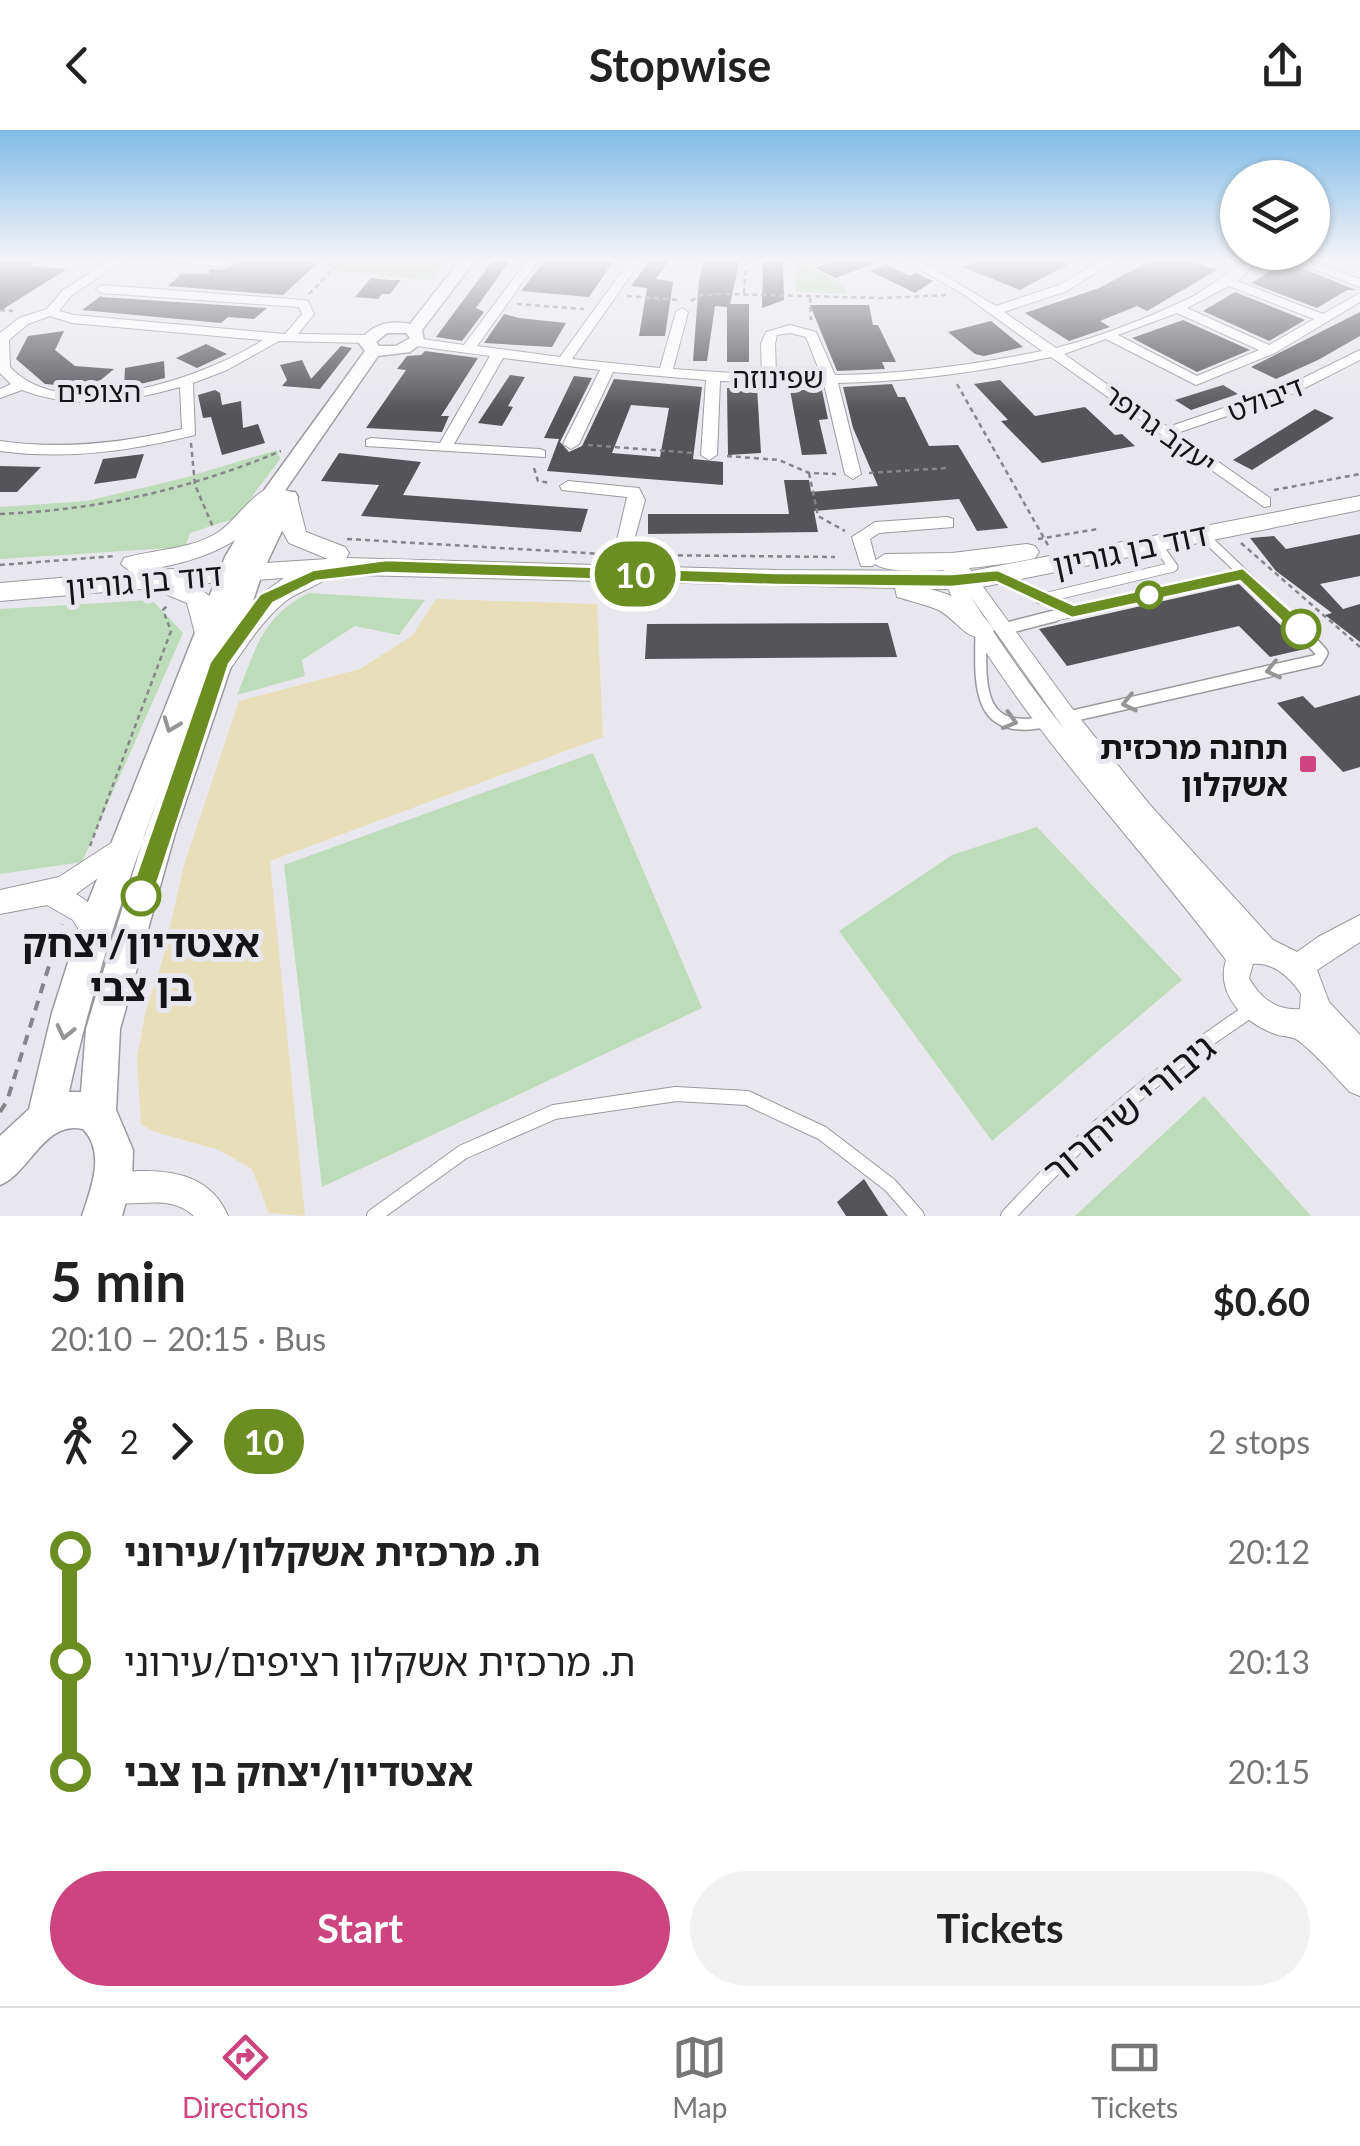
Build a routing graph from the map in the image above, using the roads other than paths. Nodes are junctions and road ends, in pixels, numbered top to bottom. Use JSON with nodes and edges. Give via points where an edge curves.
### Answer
{"nodes":[{"id":1,"x":52,"y":310,"type":"edge"},
{"id":2,"x":306,"y":310,"type":"edge"},
{"id":3,"x":424,"y":310,"type":"edge"},
{"id":4,"x":428,"y":310,"type":"edge"},
{"id":5,"x":495,"y":310,"type":"edge"},
{"id":6,"x":600,"y":310,"type":"edge"},
{"id":7,"x":994,"y":310,"type":"edge"},
{"id":8,"x":1174,"y":310,"type":"edge"},
{"id":9,"x":1182,"y":310,"type":"edge"},
{"id":10,"x":1301,"y":310,"type":"edge"},
{"id":11,"x":1340,"y":310,"type":"edge"},
{"id":12,"x":50,"y":312,"type":"junction"},
{"id":13,"x":682,"y":312,"type":"dead end"},
{"id":14,"x":1325,"y":319,"type":"junction"},
{"id":15,"x":409,"y":333,"type":"junction"},
{"id":16,"x":1111,"y":337,"type":"junction"},
{"id":17,"x":282,"y":338,"type":"junction"},
{"id":18,"x":377,"y":347,"type":"junction"},
{"id":19,"x":468,"y":349,"type":"junction"},
{"id":20,"x":1270,"y":350,"type":"junction"},
{"id":21,"x":499,"y":353,"type":"junction"},
{"id":22,"x":1056,"y":354,"type":"junction"},
{"id":23,"x":1358,"y":358,"type":"edge"},
{"id":24,"x":564,"y":361,"type":"junction"},
{"id":25,"x":608,"y":367,"type":"junction"},
{"id":26,"x":665,"y":373,"type":"junction"},
{"id":27,"x":714,"y":376,"type":"junction"},
{"id":28,"x":769,"y":378,"type":"junction"},
{"id":29,"x":829,"y":378,"type":"junction"},
{"id":30,"x":20,"y":384,"type":"junction"},
{"id":31,"x":186,"y":384,"type":"junction"},
{"id":32,"x":0,"y":394,"type":"edge"},
{"id":33,"x":1166,"y":432,"type":"junction"},
{"id":34,"x":371,"y":444,"type":"dead end"},
{"id":35,"x":571,"y":444,"type":"dead end"},
{"id":36,"x":0,"y":446,"type":"edge"},
{"id":37,"x":445,"y":446,"type":"junction"},
{"id":38,"x":540,"y":454,"type":"dead end"},
{"id":39,"x":709,"y":454,"type":"dead end"},
{"id":40,"x":853,"y":474,"type":"dead end"},
{"id":41,"x":1360,"y":484,"type":"edge"},
{"id":42,"x":568,"y":486,"type":"dead end"},
{"id":43,"x":280,"y":496,"type":"junction"},
{"id":44,"x":1259,"y":498,"type":"junction"},
{"id":45,"x":1360,"y":503,"type":"edge"},
{"id":46,"x":947,"y":523,"type":"dead end"},
{"id":47,"x":1214,"y":531,"type":"junction"},
{"id":48,"x":1156,"y":543,"type":"junction"},
{"id":49,"x":339,"y":546,"type":"junction"},
{"id":50,"x":622,"y":558,"type":"junction"},
{"id":51,"x":129,"y":560,"type":"junction"},
{"id":52,"x":868,"y":562,"type":"junction"},
{"id":53,"x":244,"y":564,"type":"junction"},
{"id":54,"x":386,"y":566,"type":"junction"},
{"id":55,"x":838,"y":568,"type":"junction"},
{"id":56,"x":0,"y":574,"type":"edge"},
{"id":57,"x":959,"y":574,"type":"junction"},
{"id":58,"x":1243,"y":574,"type":"junction"},
{"id":59,"x":998,"y":576,"type":"junction"},
{"id":60,"x":101,"y":584,"type":"junction"},
{"id":61,"x":0,"y":592,"type":"edge"},
{"id":62,"x":1040,"y":598,"type":"junction"},
{"id":63,"x":1072,"y":612,"type":"junction"},
{"id":64,"x":994,"y":633,"type":"junction"},
{"id":65,"x":213,"y":648,"type":"junction"},
{"id":66,"x":1057,"y":720,"type":"junction"},
{"id":67,"x":126,"y":844,"type":"junction"},
{"id":68,"x":61,"y":898,"type":"junction"},
{"id":69,"x":0,"y":902,"type":"edge"},
{"id":70,"x":1360,"y":928,"type":"edge"},
{"id":71,"x":94,"y":931,"type":"junction"},
{"id":72,"x":1252,"y":953,"type":"junction"},
{"id":73,"x":1298,"y":968,"type":"junction"},
{"id":74,"x":1254,"y":1008,"type":"junction"},
{"id":75,"x":1309,"y":1016,"type":"junction"},
{"id":76,"x":1360,"y":1056,"type":"edge"},
{"id":77,"x":1360,"y":1082,"type":"edge"},
{"id":78,"x":46,"y":1114,"type":"junction"},
{"id":79,"x":97,"y":1115,"type":"junction"},
{"id":80,"x":0,"y":1166,"type":"edge"},
{"id":81,"x":107,"y":1202,"type":"edge"},
{"id":82,"x":212,"y":1216,"type":"edge"},
{"id":83,"x":374,"y":1216,"type":"edge"},
{"id":84,"x":917,"y":1216,"type":"edge"},
{"id":85,"x":1008,"y":1216,"type":"edge"}],
"edges":[{"from":1,"to":12,"type":"street"},
{"from":2,"to":17,"type":"street"},
{"from":3,"to":15,"type":"street"},
{"from":4,"to":15,"type":"street"},
{"from":5,"to":19,"type":"street"},
{"from":6,"to":24,"type":"street"},
{"from":7,"to":22,"type":"street","name":"יעקב גרופר"},
{"from":8,"to":16,"type":"street","name":"שפינוזה"},
{"from":9,"to":20,"type":"street"},
{"from":10,"to":14,"type":"street"},
{"from":11,"to":14,"type":"street"},
{"from":12,"to":17,"type":"street"},
{"from":12,"to":30,"type":"street","name":"הצופים","via":[[26,318],[2,340],[3,368]]},
{"from":13,"to":26,"type":"street"},
{"from":14,"to":20,"type":"street"},
{"from":15,"to":18,"type":"street"},
{"from":15,"to":19,"type":"street","name":"שפינוזה"},
{"from":16,"to":20,"type":"street","via":[[1196,381]]},
{"from":16,"to":22,"type":"street","name":"שפינוזה"},
{"from":17,"to":18,"type":"street"},
{"from":17,"to":31,"type":"street","name":"הצופים"},
{"from":18,"to":43,"type":"street","via":[[328,432]]},
{"from":18,"to":43,"type":"street","via":[[310,438]]},
{"from":19,"to":21,"type":"street","name":"שפינוזה"},
{"from":21,"to":24,"type":"street","name":"שפינוזה"},
{"from":21,"to":37,"type":"street"},
{"from":22,"to":29,"type":"street","name":"שפינוזה","via":[[950,372]]},
{"from":22,"to":33,"type":"street","name":"יעקב גרופר"},
{"from":23,"to":33,"type":"street","name":"דיבולט","via":[[1241,411]]},
{"from":24,"to":25,"type":"street","name":"שפינוזה"},
{"from":25,"to":26,"type":"street","name":"שפינוזה"},
{"from":25,"to":35,"type":"street"},
{"from":26,"to":27,"type":"street","name":"שפינוזה"},
{"from":27,"to":28,"type":"street","name":"שפינוזה"},
{"from":27,"to":39,"type":"street"},
{"from":28,"to":29,"type":"street","name":"שפינוזה"},
{"from":28,"to":29,"type":"street","via":[[772,332],[790,329],[812,335]]},
{"from":29,"to":40,"type":"street"},
{"from":30,"to":31,"type":"street","name":"הצופים","via":[[76,396]]},
{"from":30,"to":32,"type":"street"},
{"from":31,"to":36,"type":"street","via":[[190,432],[36,453]]},
{"from":33,"to":44,"type":"street","name":"יעקב גרופר"},
{"from":34,"to":37,"type":"street"},
{"from":37,"to":38,"type":"street"},
{"from":41,"to":44,"type":"main road","name":"דוד בן גוריון"},
{"from":42,"to":50,"type":"street","via":[[633,492]]},
{"from":43,"to":49,"type":"main road","via":[[296,537]]},
{"from":43,"to":51,"type":"main road","via":[[223,542]]},
{"from":43,"to":53,"type":"street"},
{"from":44,"to":57,"type":"main road","name":"דוד בן גוריון"},
{"from":45,"to":47,"type":"main road","name":"דוד בן גוריון"},
{"from":46,"to":52,"type":"street","via":[[875,528],[861,536]]},
{"from":47,"to":48,"type":"main road","name":"דוד בן גוריון"},
{"from":47,"to":58,"type":"lane"},
{"from":48,"to":59,"type":"main road","name":"דוד בן גוריון"},
{"from":48,"to":62,"type":"lane","via":[[1173,567]]},
{"from":49,"to":50,"type":"main road","name":"דוד בן גוריון"},
{"from":49,"to":53,"type":"main road","name":"דוד בן גוריון"},
{"from":50,"to":52,"type":"main road","name":"דוד בן גוריון"},
{"from":51,"to":53,"type":"main road","name":"דוד בן גוריון"},
{"from":51,"to":56,"type":"main road","name":"דוד בן גוריון"},
{"from":52,"to":57,"type":"main road","name":"דוד בן גוריון"},
{"from":53,"to":54,"type":"main road","name":"דוד בן גוריון"},
{"from":53,"to":60,"type":"main road","name":"דוד בן גוריון"},
{"from":53,"to":65,"type":"street"},
{"from":54,"to":55,"type":"main road","name":"דוד בן גוריון"},
{"from":54,"to":65,"type":"main road","via":[[313,576],[280,589]]},
{"from":55,"to":57,"type":"main road","name":"דוד בן גוריון"},
{"from":55,"to":64,"type":"main road","via":[[934,597]]},
{"from":57,"to":59,"type":"main road","name":"דוד בן גוריון"},
{"from":57,"to":64,"type":"street"},
{"from":58,"to":63,"type":"lane"},
{"from":58,"to":66,"type":"lane","one_way":true,"via":[[1318,645],[1318,660]]},
{"from":59,"to":62,"type":"lane"},
{"from":60,"to":61,"type":"main road","name":"דוד בן גוריון"},
{"from":60,"to":65,"type":"main road","via":[[184,589],[199,598]]},
{"from":62,"to":63,"type":"lane"},
{"from":63,"to":64,"type":"lane"},
{"from":64,"to":66,"type":"street"},
{"from":64,"to":66,"type":"lane","one_way":true,"via":[[981,698],[990,715],[1009,725]]},
{"from":65,"to":67,"type":"street","one_way":true},
{"from":65,"to":79,"type":"street","via":[[103,1029]]},
{"from":66,"to":72,"type":"street","via":[[1190,889]]},
{"from":67,"to":68,"type":"street"},
{"from":67,"to":71,"type":"street"},
{"from":68,"to":69,"type":"street"},
{"from":68,"to":71,"type":"street","via":[[82,910]]},
{"from":70,"to":73,"type":"street"},
{"from":71,"to":78,"type":"street","one_way":true},
{"from":72,"to":73,"type":"street"},
{"from":72,"to":74,"type":"street","via":[[1236,974]]},
{"from":73,"to":75,"type":"street","via":[[1312,988]]},
{"from":74,"to":75,"type":"street","via":[[1279,1023]]},
{"from":74,"to":85,"type":"lane","name":"גיבורי שיחרור","via":[[1171,1062],[1062,1156]]},
{"from":75,"to":76,"type":"street"},
{"from":75,"to":77,"type":"street"},
{"from":78,"to":79,"type":"street","via":[[84,1108]]},
{"from":78,"to":80,"type":"street"},
{"from":79,"to":81,"type":"street","via":[[113,1144]]},
{"from":81,"to":82,"type":"street","via":[[188,1190]]},
{"from":83,"to":84,"type":"lane","via":[[463,1152],[554,1112],[676,1094],[747,1098],[822,1133],[890,1184]]}]}
